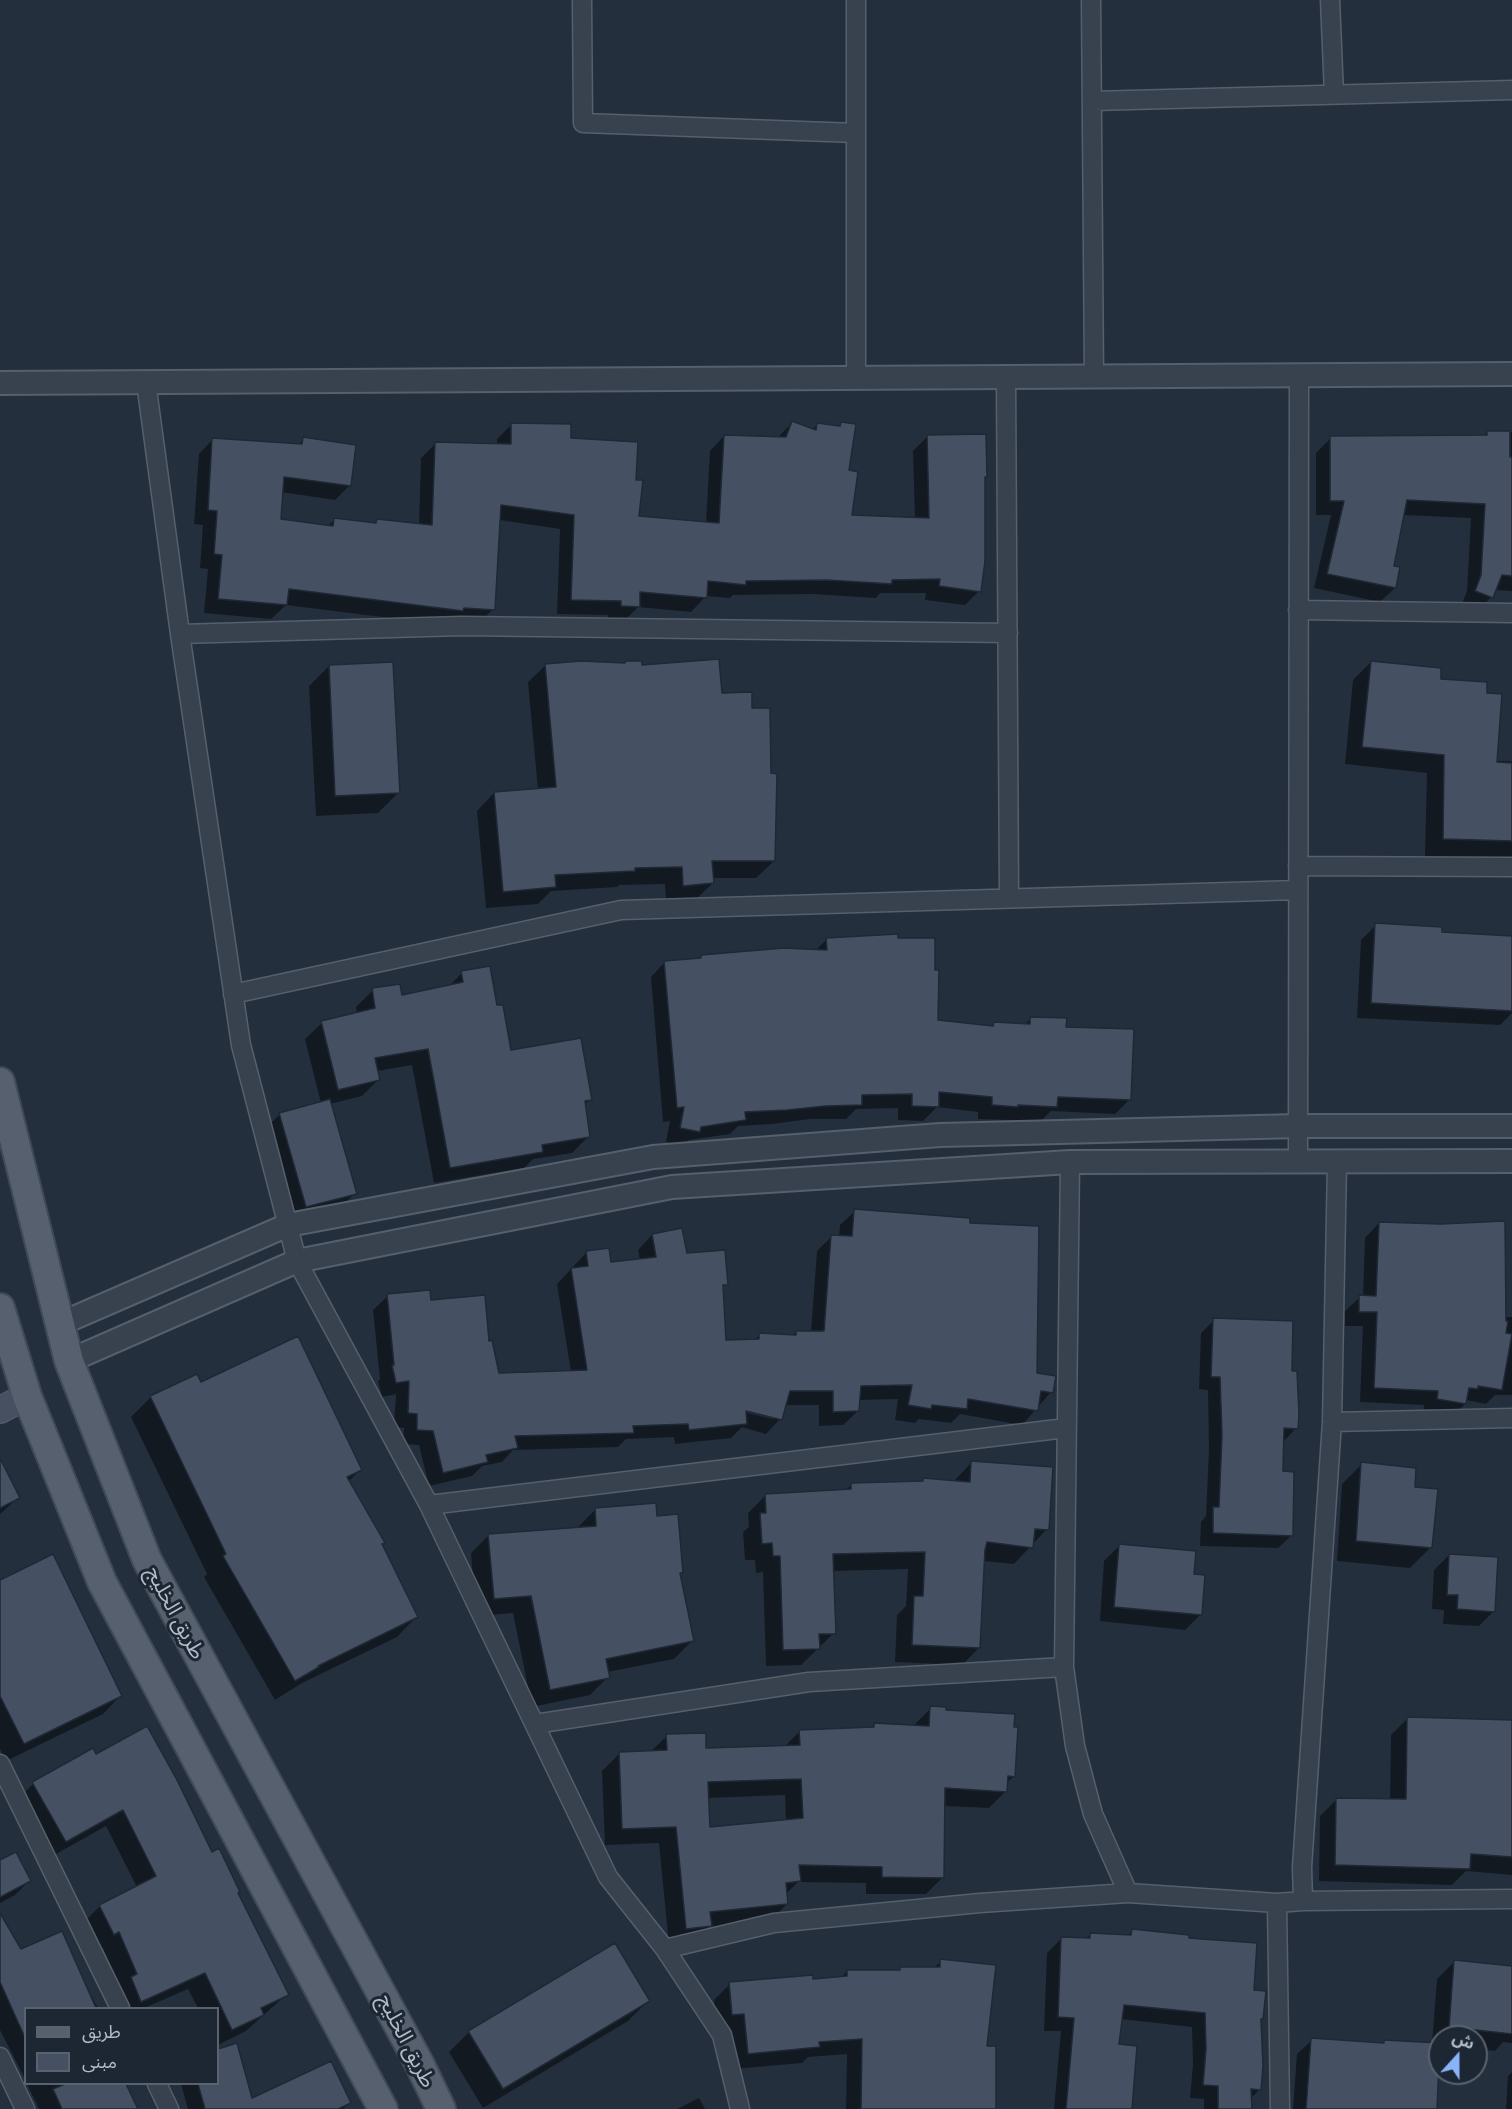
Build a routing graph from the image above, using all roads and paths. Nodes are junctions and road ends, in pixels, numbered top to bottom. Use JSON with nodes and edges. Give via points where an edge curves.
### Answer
{"nodes":[{"id":1,"x":582,"y":0,"type":"edge"},
{"id":2,"x":856,"y":0,"type":"edge"},
{"id":3,"x":1091,"y":0,"type":"edge"},
{"id":4,"x":1330,"y":0,"type":"edge"},
{"id":5,"x":1512,"y":90,"type":"edge"},
{"id":6,"x":1334,"y":94,"type":"junction"},
{"id":7,"x":1092,"y":100,"type":"junction"},
{"id":8,"x":856,"y":133,"type":"junction"},
{"id":9,"x":1512,"y":374,"type":"edge"},
{"id":10,"x":1299,"y":375,"type":"junction"},
{"id":11,"x":1094,"y":376,"type":"junction"},
{"id":12,"x":1006,"y":377,"type":"junction"},
{"id":13,"x":856,"y":378,"type":"junction"},
{"id":14,"x":146,"y":382,"type":"junction"},
{"id":15,"x":0,"y":383,"type":"edge"},
{"id":16,"x":1298,"y":610,"type":"junction"},
{"id":17,"x":1512,"y":614,"type":"edge"},
{"id":18,"x":1008,"y":633,"type":"junction"},
{"id":19,"x":180,"y":634,"type":"junction"},
{"id":20,"x":1298,"y":866,"type":"junction"},
{"id":21,"x":1512,"y":867,"type":"edge"},
{"id":22,"x":1298,"y":890,"type":"junction"},
{"id":23,"x":1009,"y":898,"type":"junction"},
{"id":24,"x":233,"y":994,"type":"junction"},
{"id":25,"x":0,"y":1082,"type":"edge"},
{"id":26,"x":1298,"y":1126,"type":"junction"},
{"id":27,"x":1512,"y":1126,"type":"edge"},
{"id":28,"x":1512,"y":1161,"type":"edge"},
{"id":29,"x":1070,"y":1162,"type":"junction"},
{"id":30,"x":1298,"y":1162,"type":"junction"},
{"id":31,"x":1337,"y":1162,"type":"junction"},
{"id":32,"x":288,"y":1225,"type":"junction"},
{"id":33,"x":297,"y":1261,"type":"junction"},
{"id":34,"x":0,"y":1308,"type":"edge"},
{"id":35,"x":60,"y":1324,"type":"junction"},
{"id":36,"x":5,"y":1343,"type":"edge"},
{"id":37,"x":69,"y":1361,"type":"junction"},
{"id":38,"x":27,"y":1396,"type":"junction"},
{"id":39,"x":0,"y":1410,"type":"edge"},
{"id":40,"x":1512,"y":1418,"type":"edge"},
{"id":41,"x":1332,"y":1422,"type":"junction"},
{"id":42,"x":1066,"y":1428,"type":"junction"},
{"id":43,"x":429,"y":1505,"type":"junction"},
{"id":44,"x":1064,"y":1667,"type":"junction"},
{"id":45,"x":536,"y":1724,"type":"junction"},
{"id":46,"x":0,"y":1764,"type":"edge"},
{"id":47,"x":6,"y":1790,"type":"edge"},
{"id":48,"x":1128,"y":1893,"type":"junction"},
{"id":49,"x":1512,"y":1899,"type":"edge"},
{"id":50,"x":1304,"y":1900,"type":"junction"},
{"id":51,"x":1277,"y":1903,"type":"junction"},
{"id":52,"x":664,"y":1949,"type":"junction"},
{"id":53,"x":119,"y":2007,"type":"edge"},
{"id":54,"x":0,"y":2057,"type":"edge"},
{"id":55,"x":157,"y":2085,"type":"edge"},
{"id":56,"x":25,"y":2109,"type":"edge"},
{"id":57,"x":169,"y":2109,"type":"edge"},
{"id":58,"x":383,"y":2109,"type":"edge"},
{"id":59,"x":441,"y":2109,"type":"edge"},
{"id":60,"x":740,"y":2109,"type":"edge"},
{"id":61,"x":1280,"y":2109,"type":"edge"}],
"edges":[{"from":1,"to":8,"type":"street","via":[[583,123]]},
{"from":2,"to":8,"type":"street"},
{"from":3,"to":7,"type":"street"},
{"from":4,"to":6,"type":"street"},
{"from":5,"to":6,"type":"street"},
{"from":6,"to":7,"type":"street"},
{"from":7,"to":11,"type":"street"},
{"from":8,"to":13,"type":"street"},
{"from":9,"to":10,"type":"street"},
{"from":10,"to":11,"type":"street"},
{"from":10,"to":16,"type":"street"},
{"from":11,"to":12,"type":"street"},
{"from":12,"to":13,"type":"street"},
{"from":12,"to":18,"type":"street"},
{"from":13,"to":14,"type":"street"},
{"from":14,"to":15,"type":"street"},
{"from":14,"to":19,"type":"street"},
{"from":16,"to":17,"type":"street"},
{"from":16,"to":20,"type":"street"},
{"from":18,"to":19,"type":"street","via":[[462,626]]},
{"from":18,"to":23,"type":"street"},
{"from":19,"to":24,"type":"street"},
{"from":20,"to":21,"type":"street"},
{"from":20,"to":22,"type":"street"},
{"from":22,"to":23,"type":"street"},
{"from":22,"to":26,"type":"street"},
{"from":23,"to":24,"type":"street","via":[[621,910]]},
{"from":24,"to":32,"type":"street","via":[[241,1046]]},
{"from":25,"to":35,"type":"main road","name":"طريق الخليج"},
{"from":26,"to":27,"type":"street"},
{"from":26,"to":30,"type":"street"},
{"from":26,"to":32,"type":"street","via":[[940,1135],[653,1156]]},
{"from":28,"to":31,"type":"street"},
{"from":29,"to":30,"type":"street"},
{"from":29,"to":33,"type":"street","via":[[672,1187]]},
{"from":29,"to":42,"type":"street"},
{"from":30,"to":31,"type":"street"},
{"from":31,"to":41,"type":"street"},
{"from":32,"to":33,"type":"street"},
{"from":32,"to":35,"type":"street"},
{"from":33,"to":37,"type":"street"},
{"from":33,"to":43,"type":"street"},
{"from":34,"to":36,"type":"main road"},
{"from":35,"to":37,"type":"main road","name":"طريق الخليج"},
{"from":36,"to":38,"type":"main road"},
{"from":37,"to":59,"type":"main road","name":"طريق الخليج","via":[[147,1560]]},
{"from":38,"to":39,"type":"main road"},
{"from":38,"to":58,"type":"main road","via":[[102,1582]]},
{"from":40,"to":41,"type":"street"},
{"from":41,"to":50,"type":"street","via":[[1302,1867]]},
{"from":42,"to":43,"type":"street"},
{"from":42,"to":44,"type":"street"},
{"from":43,"to":45,"type":"street"},
{"from":44,"to":45,"type":"street","via":[[809,1682]]},
{"from":44,"to":48,"type":"street","via":[[1075,1746],[1094,1814]]},
{"from":45,"to":52,"type":"street","via":[[609,1877]]},
{"from":46,"to":47,"type":"street"},
{"from":47,"to":53,"type":"street"},
{"from":48,"to":51,"type":"street"},
{"from":48,"to":52,"type":"street","via":[[774,1923]]},
{"from":49,"to":50,"type":"street"},
{"from":50,"to":51,"type":"street"},
{"from":51,"to":61,"type":"street"},
{"from":52,"to":60,"type":"street","via":[[722,2035]]},
{"from":54,"to":56,"type":"street"},
{"from":55,"to":57,"type":"street"}]}
